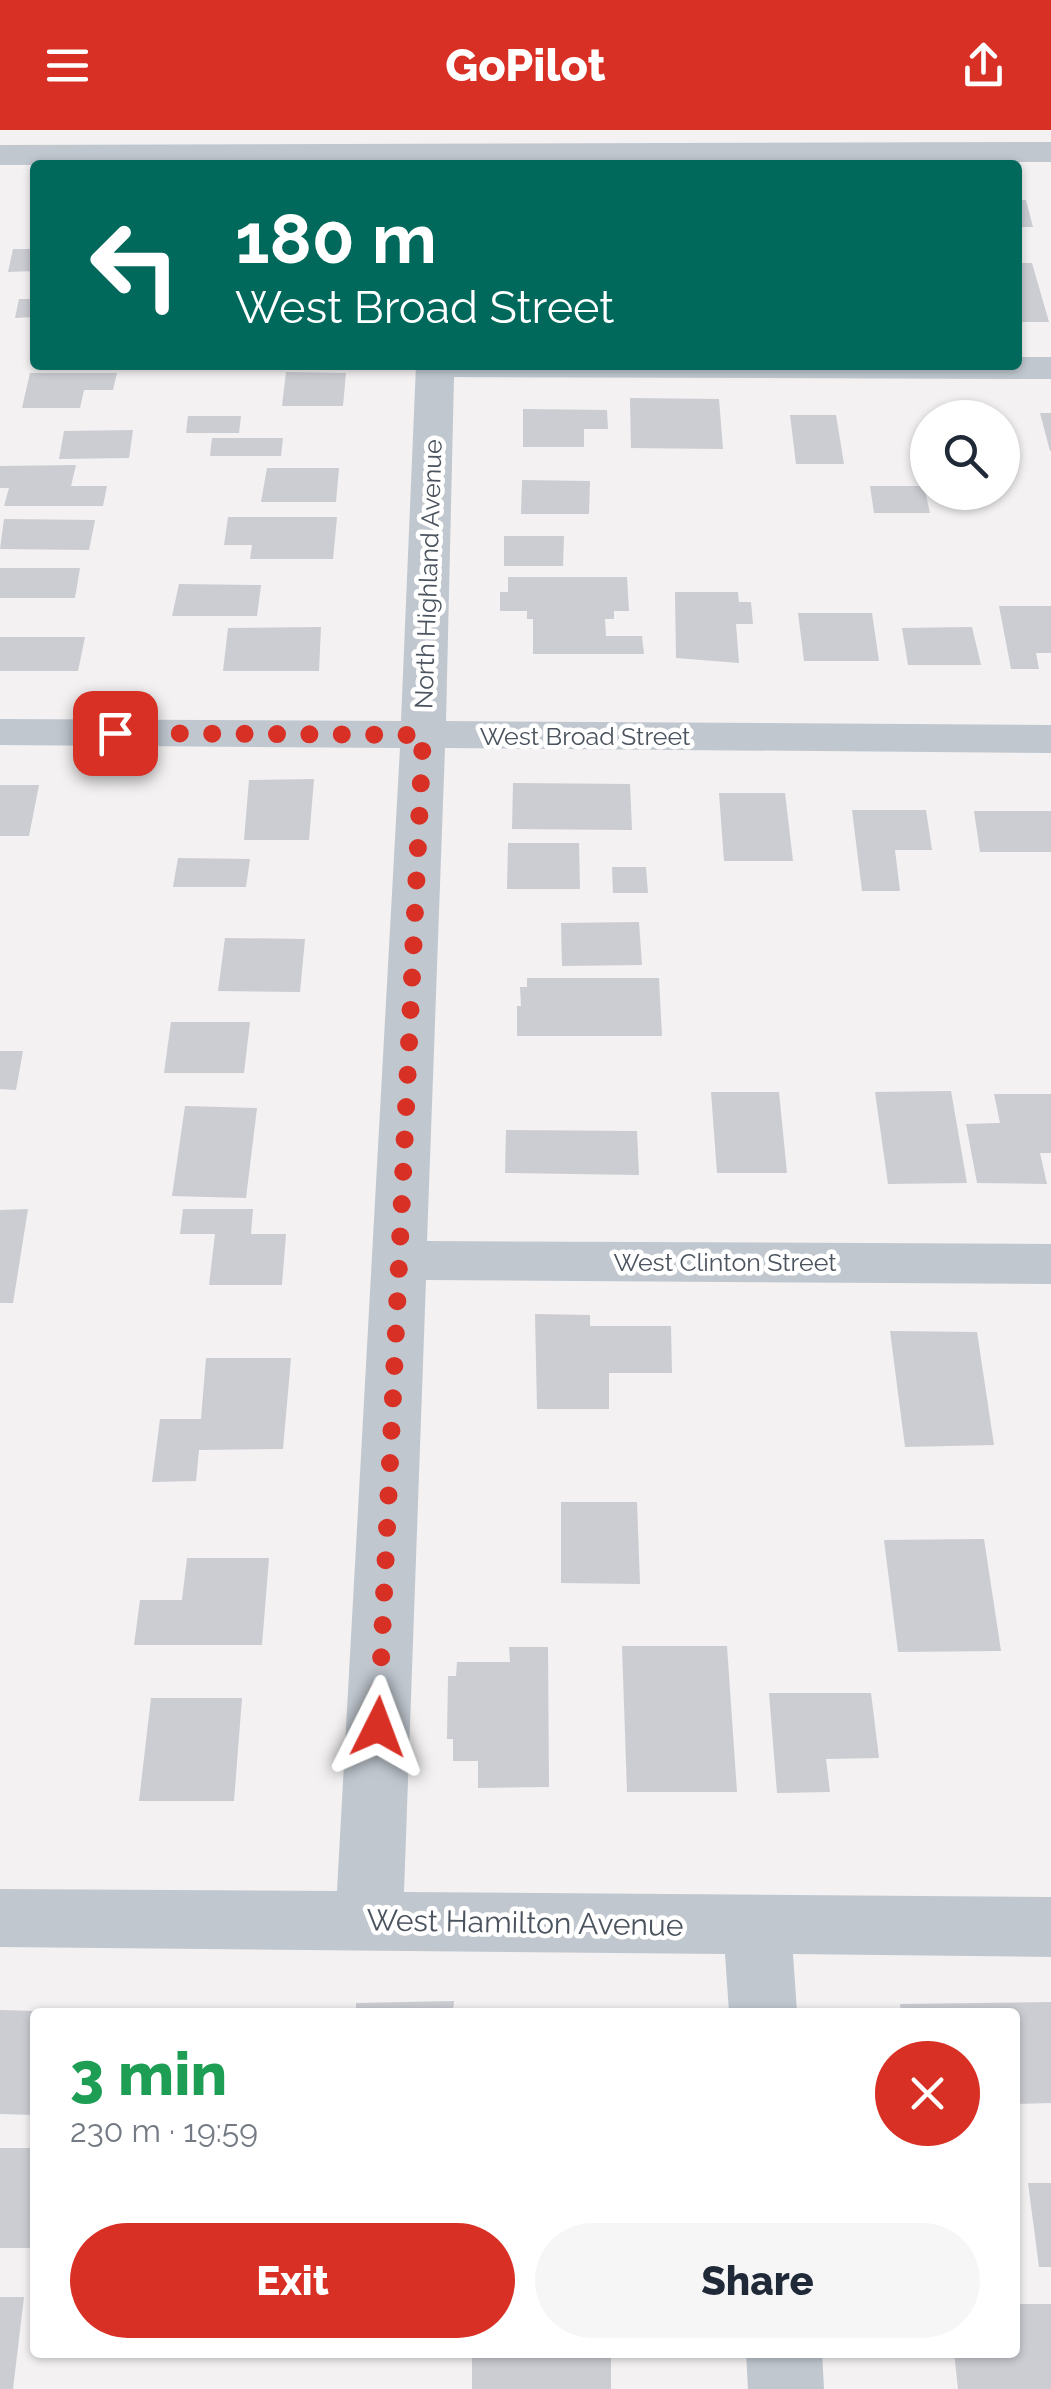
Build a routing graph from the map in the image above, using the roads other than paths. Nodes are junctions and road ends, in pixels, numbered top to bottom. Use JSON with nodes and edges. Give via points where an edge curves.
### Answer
{"nodes":[{"id":1,"x":383,"y":142,"type":"edge"},
{"id":2,"x":1051,"y":152,"type":"edge"},
{"id":3,"x":0,"y":156,"type":"edge"},
{"id":4,"x":444,"y":159,"type":"edge"},
{"id":5,"x":1022,"y":368,"type":"edge"},
{"id":6,"x":1051,"y":368,"type":"edge"},
{"id":7,"x":435,"y":370,"type":"edge"},
{"id":8,"x":0,"y":732,"type":"edge"},
{"id":9,"x":423,"y":735,"type":"junction"},
{"id":10,"x":1051,"y":738,"type":"edge"},
{"id":11,"x":399,"y":1260,"type":"junction"},
{"id":12,"x":1051,"y":1264,"type":"edge"},
{"id":13,"x":0,"y":1918,"type":"edge"},
{"id":14,"x":369,"y":1922,"type":"junction"},
{"id":15,"x":757,"y":1926,"type":"junction"},
{"id":16,"x":1051,"y":1927,"type":"edge"},
{"id":17,"x":762,"y":2008,"type":"edge"},
{"id":18,"x":784,"y":2358,"type":"edge"},
{"id":19,"x":786,"y":2389,"type":"edge"}],
"edges":[{"from":1,"to":3,"type":"street"},
{"from":1,"to":4,"type":"street"},
{"from":2,"to":4,"type":"street"},
{"from":5,"to":6,"type":"street"},
{"from":7,"to":9,"type":"street","name":"North Highland Avenue"},
{"from":8,"to":9,"type":"street","name":"West Broad Street"},
{"from":9,"to":10,"type":"street","name":"West Broad Street"},
{"from":9,"to":11,"type":"street","name":"North Highland Avenue"},
{"from":11,"to":12,"type":"street","name":"West Clinton Street"},
{"from":11,"to":14,"type":"street","name":"North Highland Avenue"},
{"from":13,"to":14,"type":"street","name":"West Hamilton Avenue"},
{"from":14,"to":15,"type":"street","name":"West Hamilton Avenue"},
{"from":15,"to":16,"type":"street","name":"West Hamilton Avenue"},
{"from":15,"to":17,"type":"street"},
{"from":18,"to":19,"type":"street"}]}
